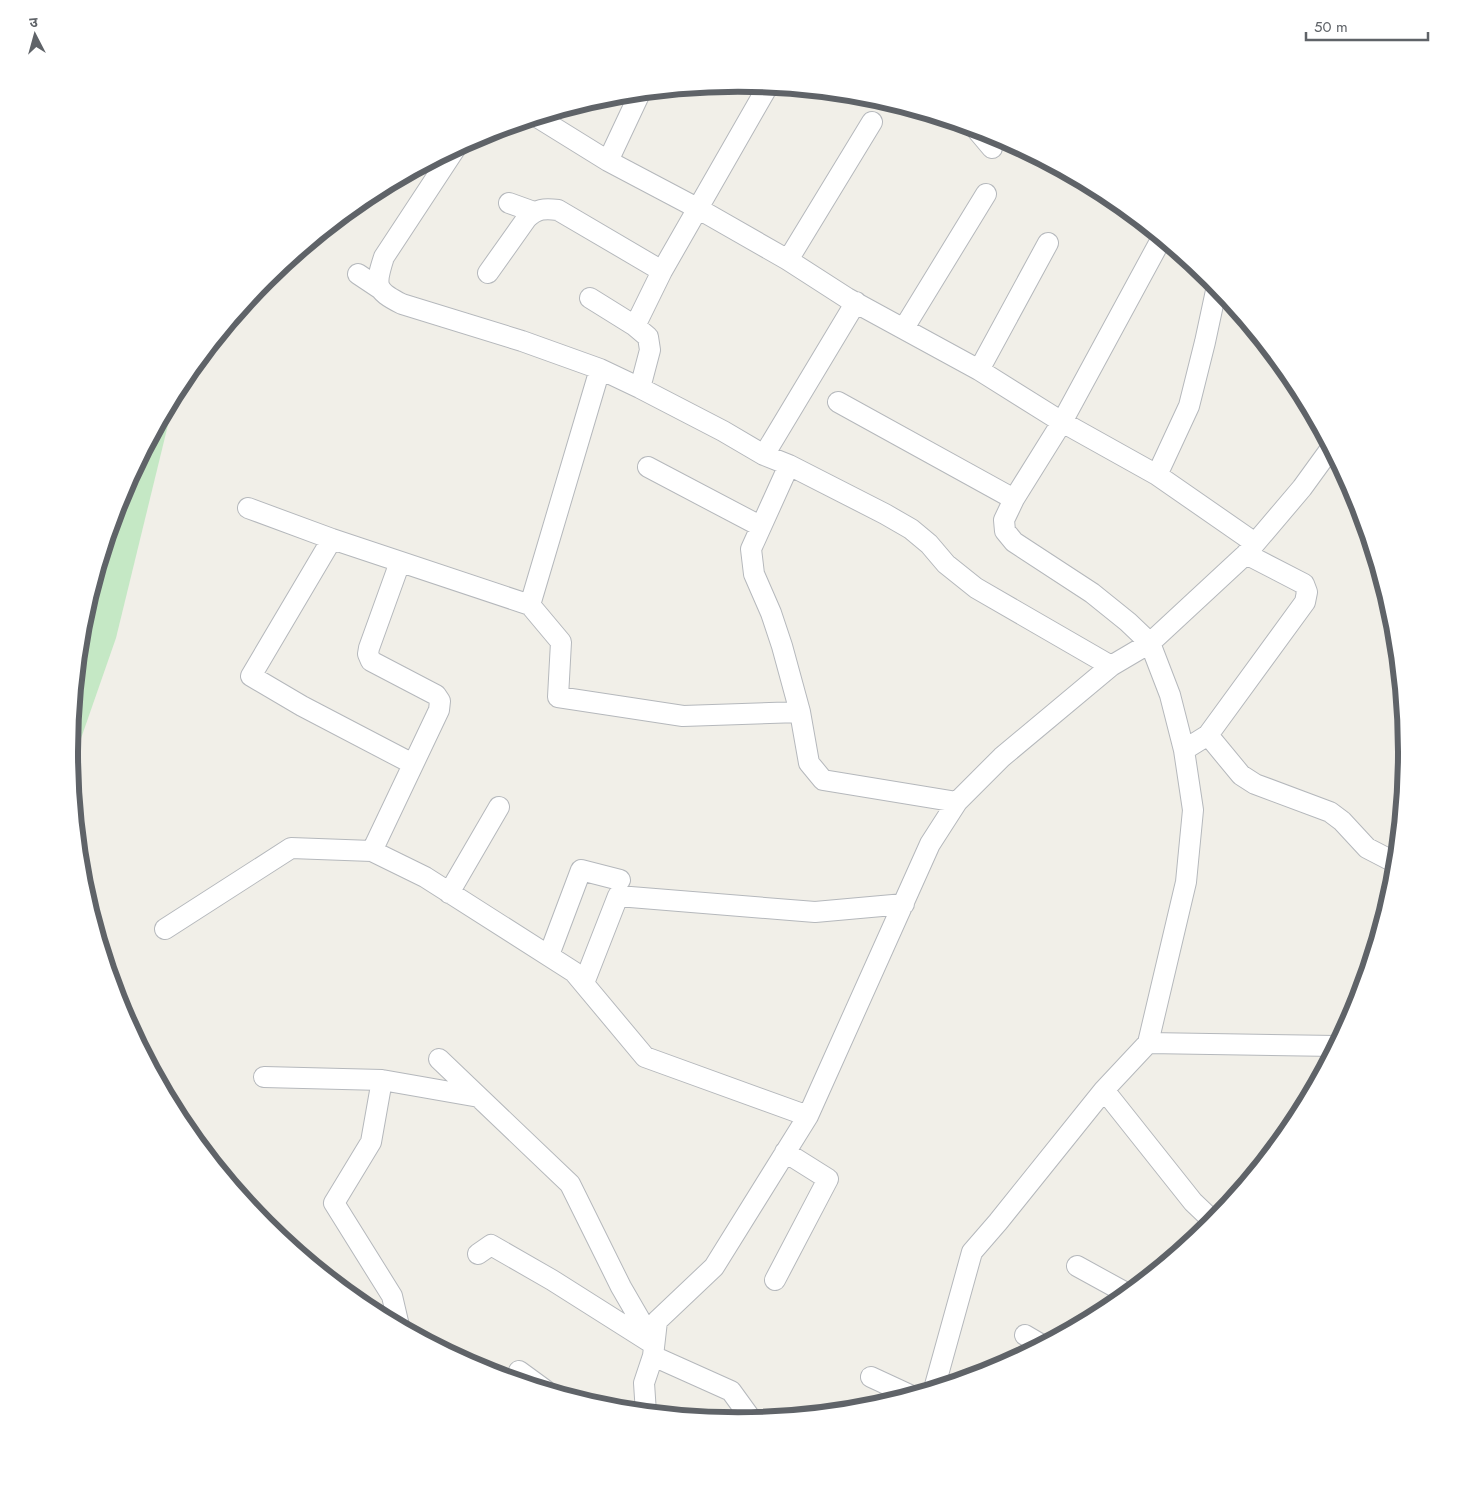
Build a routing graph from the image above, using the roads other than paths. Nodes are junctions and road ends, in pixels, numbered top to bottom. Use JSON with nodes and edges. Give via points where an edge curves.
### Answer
{"nodes":[{"id":1,"x":764,"y":93,"type":"edge"},
{"id":2,"x":636,"y":101,"type":"edge"},
{"id":3,"x":544,"y":122,"type":"edge"},
{"id":4,"x":872,"y":122,"type":"dead end"},
{"id":5,"x":985,"y":140,"type":"edge"},
{"id":6,"x":992,"y":148,"type":"dead end"},
{"id":7,"x":448,"y":159,"type":"edge"},
{"id":8,"x":608,"y":161,"type":"junction"},
{"id":9,"x":986,"y":194,"type":"dead end"},
{"id":10,"x":509,"y":203,"type":"dead end"},
{"id":11,"x":697,"y":208,"type":"junction"},
{"id":12,"x":534,"y":212,"type":"junction"},
{"id":13,"x":1048,"y":243,"type":"dead end"},
{"id":14,"x":1159,"y":244,"type":"edge"},
{"id":15,"x":788,"y":260,"type":"junction"},
{"id":16,"x":662,"y":271,"type":"junction"},
{"id":17,"x":488,"y":273,"type":"dead end"},
{"id":18,"x":358,"y":274,"type":"dead end"},
{"id":19,"x":379,"y":288,"type":"junction"},
{"id":20,"x":1215,"y":296,"type":"edge"},
{"id":21,"x":846,"y":297,"type":"junction"},
{"id":22,"x":590,"y":298,"type":"dead end"},
{"id":23,"x":635,"y":326,"type":"junction"},
{"id":24,"x":904,"y":328,"type":"junction"},
{"id":25,"x":600,"y":369,"type":"junction"},
{"id":26,"x":979,"y":370,"type":"junction"},
{"id":27,"x":640,"y":388,"type":"junction"},
{"id":28,"x":838,"y":402,"type":"dead end"},
{"id":29,"x":1062,"y":422,"type":"junction"},
{"id":30,"x":1327,"y":454,"type":"edge"},
{"id":31,"x":764,"y":455,"type":"junction"},
{"id":32,"x":789,"y":466,"type":"junction"},
{"id":33,"x":648,"y":467,"type":"dead end"},
{"id":34,"x":1157,"y":475,"type":"junction"},
{"id":35,"x":1014,"y":499,"type":"junction"},
{"id":36,"x":248,"y":508,"type":"dead end"},
{"id":37,"x":760,"y":526,"type":"junction"},
{"id":38,"x":332,"y":539,"type":"junction"},
{"id":39,"x":1250,"y":548,"type":"junction"},
{"id":40,"x":400,"y":562,"type":"junction"},
{"id":41,"x":530,"y":605,"type":"junction"},
{"id":42,"x":1150,"y":643,"type":"junction"},
{"id":43,"x":1111,"y":666,"type":"junction"},
{"id":44,"x":800,"y":712,"type":"junction"},
{"id":45,"x":1208,"y":735,"type":"junction"},
{"id":46,"x":1184,"y":750,"type":"junction"},
{"id":47,"x":413,"y":764,"type":"junction"},
{"id":48,"x":957,"y":802,"type":"junction"},
{"id":49,"x":499,"y":807,"type":"dead end"},
{"id":50,"x":372,"y":851,"type":"junction"},
{"id":51,"x":1390,"y":860,"type":"edge"},
{"id":52,"x":620,"y":880,"type":"dead end"},
{"id":53,"x":449,"y":892,"type":"junction"},
{"id":54,"x":904,"y":904,"type":"junction"},
{"id":55,"x":165,"y":930,"type":"dead end"},
{"id":56,"x":549,"y":955,"type":"junction"},
{"id":57,"x":584,"y":983,"type":"junction"},
{"id":58,"x":1148,"y":1043,"type":"junction"},
{"id":59,"x":1330,"y":1046,"type":"edge"},
{"id":60,"x":439,"y":1059,"type":"dead end"},
{"id":61,"x":264,"y":1077,"type":"dead end"},
{"id":62,"x":382,"y":1080,"type":"junction"},
{"id":63,"x":1104,"y":1090,"type":"junction"},
{"id":64,"x":479,"y":1096,"type":"junction"},
{"id":65,"x":808,"y":1116,"type":"junction"},
{"id":66,"x":785,"y":1152,"type":"junction"},
{"id":67,"x":1208,"y":1217,"type":"edge"},
{"id":68,"x":478,"y":1254,"type":"dead end"},
{"id":69,"x":1077,"y":1266,"type":"dead end"},
{"id":70,"x":775,"y":1280,"type":"dead end"},
{"id":71,"x":1121,"y":1290,"type":"edge"},
{"id":72,"x":397,"y":1318,"type":"edge"},
{"id":73,"x":1025,"y":1335,"type":"dead end"},
{"id":74,"x":1036,"y":1342,"type":"edge"},
{"id":75,"x":653,"y":1350,"type":"junction"},
{"id":76,"x":519,"y":1371,"type":"dead end"},
{"id":77,"x":871,"y":1377,"type":"dead end"},
{"id":78,"x":530,"y":1379,"type":"edge"},
{"id":79,"x":936,"y":1382,"type":"edge"},
{"id":80,"x":902,"y":1392,"type":"edge"},
{"id":81,"x":646,"y":1406,"type":"edge"},
{"id":82,"x":747,"y":1413,"type":"edge"}],
"edges":[{"from":1,"to":11,"type":"street"},
{"from":2,"to":8,"type":"street"},
{"from":3,"to":8,"type":"street"},
{"from":4,"to":15,"type":"street"},
{"from":5,"to":6,"type":"street"},
{"from":7,"to":19,"type":"street","via":[[384,257],[378,276]]},
{"from":8,"to":11,"type":"street"},
{"from":9,"to":24,"type":"street"},
{"from":10,"to":12,"type":"street"},
{"from":11,"to":15,"type":"street"},
{"from":11,"to":16,"type":"street"},
{"from":12,"to":16,"type":"street","via":[[543,208],[558,210]]},
{"from":12,"to":17,"type":"street"},
{"from":13,"to":26,"type":"street"},
{"from":14,"to":29,"type":"street"},
{"from":15,"to":21,"type":"street"},
{"from":16,"to":23,"type":"street"},
{"from":18,"to":19,"type":"street"},
{"from":19,"to":25,"type":"street","via":[[402,304]]},
{"from":20,"to":34,"type":"street","via":[[1188,406]]},
{"from":21,"to":24,"type":"street"},
{"from":21,"to":31,"type":"street"},
{"from":22,"to":23,"type":"street"},
{"from":23,"to":27,"type":"street","via":[[648,337],[650,350]]},
{"from":24,"to":26,"type":"street"},
{"from":25,"to":27,"type":"street"},
{"from":25,"to":41,"type":"street"},
{"from":26,"to":29,"type":"street"},
{"from":27,"to":31,"type":"street"},
{"from":28,"to":35,"type":"street"},
{"from":29,"to":34,"type":"street"},
{"from":29,"to":35,"type":"street"},
{"from":30,"to":39,"type":"street"},
{"from":31,"to":32,"type":"street"},
{"from":32,"to":37,"type":"street"},
{"from":32,"to":43,"type":"street","via":[[911,529],[976,588]]},
{"from":33,"to":37,"type":"street"},
{"from":34,"to":39,"type":"street"},
{"from":35,"to":42,"type":"street","via":[[1004,520],[1005,531],[1014,542],[1092,593]]},
{"from":36,"to":38,"type":"street"},
{"from":37,"to":44,"type":"street","via":[[751,549],[754,574],[774,621]]},
{"from":38,"to":40,"type":"street"},
{"from":38,"to":47,"type":"street","via":[[251,676]]},
{"from":39,"to":42,"type":"street"},
{"from":39,"to":45,"type":"street","via":[[1304,584],[1307,592],[1305,602]]},
{"from":40,"to":41,"type":"street"},
{"from":40,"to":47,"type":"street","via":[[368,654],[371,661],[436,695],[440,701],[439,710]]},
{"from":41,"to":44,"type":"street","via":[[561,642],[558,697],[683,716]]},
{"from":42,"to":43,"type":"street"},
{"from":42,"to":46,"type":"street","via":[[1170,695]]},
{"from":43,"to":48,"type":"street","via":[[1002,757]]},
{"from":44,"to":48,"type":"street","via":[[808,762],[823,780]]},
{"from":45,"to":46,"type":"street"},
{"from":45,"to":51,"type":"street","via":[[1241,775],[1256,784],[1330,812],[1367,848]]},
{"from":46,"to":58,"type":"street","via":[[1193,810],[1186,882]]},
{"from":47,"to":50,"type":"street"},
{"from":48,"to":54,"type":"street","via":[[930,844]]},
{"from":49,"to":53,"type":"street"},
{"from":50,"to":53,"type":"street"},
{"from":50,"to":55,"type":"street","via":[[291,848]]},
{"from":52,"to":56,"type":"street","via":[[581,870]]},
{"from":53,"to":56,"type":"street"},
{"from":54,"to":57,"type":"street","via":[[815,912],[618,896]]},
{"from":54,"to":65,"type":"street"},
{"from":56,"to":57,"type":"street"},
{"from":57,"to":65,"type":"street","via":[[645,1057]]},
{"from":58,"to":59,"type":"street"},
{"from":58,"to":63,"type":"street"},
{"from":60,"to":64,"type":"street"},
{"from":61,"to":62,"type":"street"},
{"from":62,"to":64,"type":"street"},
{"from":62,"to":72,"type":"street","via":[[371,1142],[334,1203],[392,1296]]},
{"from":63,"to":67,"type":"street","via":[[1193,1202]]},
{"from":63,"to":79,"type":"street","via":[[972,1252]]},
{"from":64,"to":75,"type":"street","via":[[570,1184]]},
{"from":65,"to":66,"type":"street"},
{"from":66,"to":70,"type":"street","via":[[828,1179]]},
{"from":66,"to":75,"type":"street","via":[[714,1267],[657,1321]]},
{"from":68,"to":75,"type":"street","via":[[491,1245],[552,1280]]},
{"from":69,"to":71,"type":"street"},
{"from":73,"to":74,"type":"street"},
{"from":75,"to":81,"type":"street","via":[[644,1383]]},
{"from":75,"to":82,"type":"street","via":[[731,1392]]},
{"from":76,"to":78,"type":"street"},
{"from":77,"to":80,"type":"street"}]}
